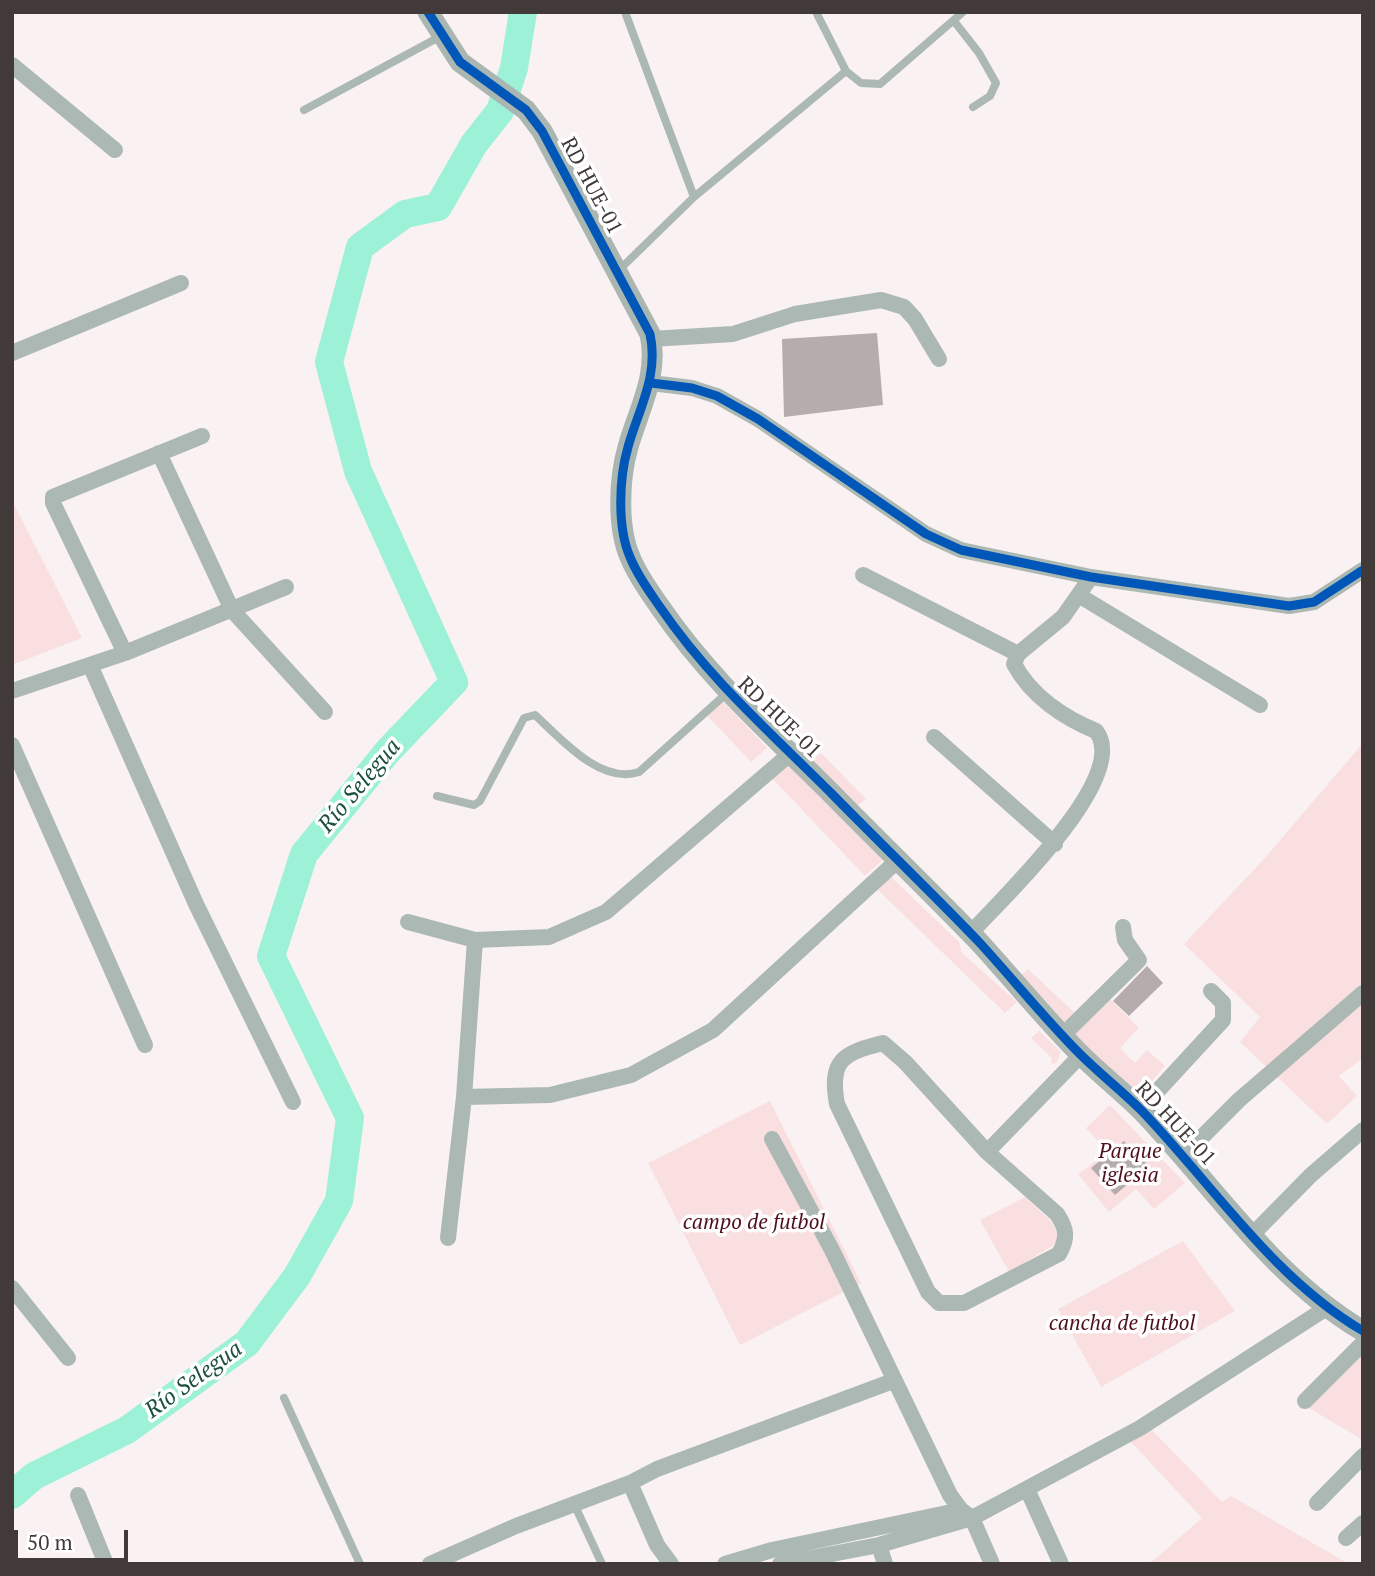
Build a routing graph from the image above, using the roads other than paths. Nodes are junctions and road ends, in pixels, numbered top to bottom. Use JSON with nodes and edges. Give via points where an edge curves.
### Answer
{"nodes":[{"id":1,"x":428,"y":12,"type":"edge"},
{"id":2,"x":625,"y":12,"type":"edge"},
{"id":3,"x":816,"y":12,"type":"edge"},
{"id":4,"x":962,"y":12,"type":"edge"},
{"id":5,"x":954,"y":20,"type":"junction"},
{"id":6,"x":441,"y":36,"type":"junction"},
{"id":7,"x":12,"y":65,"type":"edge"},
{"id":8,"x":846,"y":71,"type":"junction"},
{"id":9,"x":973,"y":107,"type":"dead end"},
{"id":10,"x":303,"y":110,"type":"dead end"},
{"id":11,"x":115,"y":150,"type":"dead end"},
{"id":12,"x":694,"y":197,"type":"junction"},
{"id":13,"x":617,"y":272,"type":"junction"},
{"id":14,"x":181,"y":283,"type":"dead end"},
{"id":15,"x":651,"y":338,"type":"junction"},
{"id":16,"x":12,"y":353,"type":"edge"},
{"id":17,"x":939,"y":359,"type":"dead end"},
{"id":18,"x":651,"y":383,"type":"junction"},
{"id":19,"x":202,"y":436,"type":"dead end"},
{"id":20,"x":159,"y":453,"type":"junction"},
{"id":21,"x":1363,"y":570,"type":"edge"},
{"id":22,"x":863,"y":575,"type":"dead end"},
{"id":23,"x":1091,"y":577,"type":"junction"},
{"id":24,"x":286,"y":587,"type":"dead end"},
{"id":25,"x":1080,"y":596,"type":"junction"},
{"id":26,"x":232,"y":610,"type":"junction"},
{"id":27,"x":125,"y":653,"type":"junction"},
{"id":28,"x":1018,"y":654,"type":"junction"},
{"id":29,"x":90,"y":664,"type":"junction"},
{"id":30,"x":12,"y":691,"type":"edge"},
{"id":31,"x":727,"y":693,"type":"junction"},
{"id":32,"x":1260,"y":705,"type":"dead end"},
{"id":33,"x":325,"y":712,"type":"dead end"},
{"id":34,"x":934,"y":737,"type":"dead end"},
{"id":35,"x":12,"y":745,"type":"edge"},
{"id":36,"x":791,"y":753,"type":"junction"},
{"id":37,"x":437,"y":796,"type":"dead end"},
{"id":38,"x":1055,"y":844,"type":"junction"},
{"id":39,"x":897,"y":861,"type":"junction"},
{"id":40,"x":408,"y":922,"type":"dead end"},
{"id":41,"x":1123,"y":927,"type":"dead end"},
{"id":42,"x":970,"y":933,"type":"junction"},
{"id":43,"x":475,"y":940,"type":"junction"},
{"id":44,"x":1211,"y":991,"type":"dead end"},
{"id":45,"x":1363,"y":993,"type":"edge"},
{"id":46,"x":1063,"y":1035,"type":"junction"},
{"id":47,"x":145,"y":1045,"type":"dead end"},
{"id":48,"x":1081,"y":1055,"type":"junction"},
{"id":49,"x":464,"y":1097,"type":"junction"},
{"id":50,"x":293,"y":1102,"type":"dead end"},
{"id":51,"x":1140,"y":1110,"type":"junction"},
{"id":52,"x":1363,"y":1130,"type":"edge"},
{"id":53,"x":772,"y":1139,"type":"dead end"},
{"id":54,"x":987,"y":1152,"type":"junction"},
{"id":55,"x":1183,"y":1156,"type":"junction"},
{"id":56,"x":1251,"y":1236,"type":"junction"},
{"id":57,"x":448,"y":1238,"type":"dead end"},
{"id":58,"x":12,"y":1288,"type":"edge"},
{"id":59,"x":1325,"y":1309,"type":"junction"},
{"id":60,"x":1363,"y":1331,"type":"edge"},
{"id":61,"x":1363,"y":1343,"type":"edge"},
{"id":62,"x":68,"y":1358,"type":"dead end"},
{"id":63,"x":893,"y":1381,"type":"junction"},
{"id":64,"x":284,"y":1398,"type":"dead end"},
{"id":65,"x":1305,"y":1401,"type":"dead end"},
{"id":66,"x":1363,"y":1456,"type":"edge"},
{"id":67,"x":630,"y":1483,"type":"junction"},
{"id":68,"x":1027,"y":1489,"type":"junction"},
{"id":69,"x":78,"y":1495,"type":"dead end"},
{"id":70,"x":1317,"y":1503,"type":"dead end"},
{"id":71,"x":575,"y":1506,"type":"junction"},
{"id":72,"x":966,"y":1514,"type":"junction"},
{"id":73,"x":1363,"y":1523,"type":"edge"},
{"id":74,"x":1346,"y":1538,"type":"dead end"},
{"id":75,"x":879,"y":1545,"type":"junction"},
{"id":76,"x":106,"y":1564,"type":"edge"},
{"id":77,"x":360,"y":1564,"type":"edge"},
{"id":78,"x":430,"y":1564,"type":"edge"},
{"id":79,"x":602,"y":1564,"type":"edge"},
{"id":80,"x":671,"y":1564,"type":"edge"},
{"id":81,"x":725,"y":1564,"type":"edge"},
{"id":82,"x":779,"y":1564,"type":"edge"},
{"id":83,"x":885,"y":1564,"type":"edge"},
{"id":84,"x":992,"y":1564,"type":"edge"},
{"id":85,"x":1061,"y":1564,"type":"edge"}],
"edges":[{"from":1,"to":6,"type":"street","name":"RD HUE-01"},
{"from":2,"to":12,"type":"lane"},
{"from":3,"to":8,"type":"lane"},
{"from":4,"to":5,"type":"lane"},
{"from":5,"to":8,"type":"lane","via":[[880,85],[861,83]]},
{"from":5,"to":9,"type":"lane","via":[[996,83],[990,96]]},
{"from":6,"to":10,"type":"lane"},
{"from":6,"to":13,"type":"street","name":"RD HUE-01","via":[[460,62],[526,110],[542,131]]},
{"from":7,"to":11,"type":"street"},
{"from":8,"to":12,"type":"lane"},
{"from":12,"to":13,"type":"lane"},
{"from":13,"to":15,"type":"street","name":"RD HUE-01"},
{"from":14,"to":16,"type":"street"},
{"from":15,"to":17,"type":"street","via":[[733,334],[795,314],[881,300],[904,307]]},
{"from":15,"to":18,"type":"street","name":"RD HUE-01"},
{"from":18,"to":23,"type":"street","via":[[717,396],[926,534],[961,550]]},
{"from":18,"to":31,"type":"street","name":"RD HUE-01","via":[[627,450],[622,491],[628,554],[676,630]]},
{"from":19,"to":20,"type":"street"},
{"from":20,"to":26,"type":"street"},
{"from":20,"to":27,"type":"street","via":[[53,497]]},
{"from":21,"to":23,"type":"street","via":[[1314,602],[1289,606]]},
{"from":22,"to":28,"type":"street"},
{"from":23,"to":25,"type":"street"},
{"from":24,"to":26,"type":"street"},
{"from":25,"to":28,"type":"street","via":[[1063,617]]},
{"from":25,"to":32,"type":"street"},
{"from":26,"to":27,"type":"street"},
{"from":26,"to":33,"type":"street"},
{"from":27,"to":29,"type":"street"},
{"from":28,"to":38,"type":"street","via":[[1014,664],[1020,676],[1066,719],[1096,731],[1105,748],[1086,797]]},
{"from":29,"to":30,"type":"street"},
{"from":29,"to":50,"type":"street","via":[[196,904]]},
{"from":31,"to":36,"type":"street","name":"RD HUE-01"},
{"from":31,"to":37,"type":"lane","via":[[639,772],[626,776],[613,774],[578,753],[535,715],[529,715],[480,800],[474,805]]},
{"from":34,"to":38,"type":"street"},
{"from":35,"to":47,"type":"street"},
{"from":36,"to":39,"type":"street","name":"RD HUE-01"},
{"from":36,"to":43,"type":"street","via":[[606,912],[550,937]]},
{"from":38,"to":42,"type":"street"},
{"from":39,"to":42,"type":"street","name":"RD HUE-01"},
{"from":39,"to":49,"type":"street","via":[[713,1030],[631,1075],[550,1095]]},
{"from":40,"to":43,"type":"street"},
{"from":41,"to":46,"type":"street","via":[[1125,940],[1139,960]]},
{"from":42,"to":46,"type":"street","name":"RD HUE-01"},
{"from":43,"to":49,"type":"street"},
{"from":44,"to":51,"type":"street","via":[[1223,1003],[1223,1020]]},
{"from":45,"to":55,"type":"street","via":[[1239,1100]]},
{"from":46,"to":48,"type":"street","name":"RD HUE-01"},
{"from":48,"to":51,"type":"street","name":"RD HUE-01"},
{"from":48,"to":54,"type":"street"},
{"from":49,"to":57,"type":"street"},
{"from":51,"to":55,"type":"street","name":"RD HUE-01"},
{"from":52,"to":56,"type":"street"},
{"from":53,"to":63,"type":"street","via":[[832,1250]]},
{"from":54,"to":54,"type":"street","via":[[883,1043],[859,1049],[838,1065],[832,1080],[836,1104],[928,1292],[939,1303],[964,1303],[1059,1254],[1067,1240],[1065,1225],[1057,1214]]},
{"from":55,"to":56,"type":"street","name":"RD HUE-01"},
{"from":56,"to":59,"type":"street","name":"RD HUE-01"},
{"from":58,"to":62,"type":"street"},
{"from":59,"to":60,"type":"street","name":"RD HUE-01"},
{"from":59,"to":68,"type":"street","via":[[1149,1422]]},
{"from":61,"to":65,"type":"street"},
{"from":63,"to":67,"type":"street"},
{"from":63,"to":72,"type":"street"},
{"from":64,"to":77,"type":"lane"},
{"from":66,"to":70,"type":"street"},
{"from":67,"to":71,"type":"street"},
{"from":67,"to":80,"type":"street","via":[[657,1545]]},
{"from":68,"to":72,"type":"street"},
{"from":68,"to":85,"type":"street"},
{"from":69,"to":76,"type":"street"},
{"from":71,"to":78,"type":"street"},
{"from":71,"to":79,"type":"lane"},
{"from":72,"to":75,"type":"street"},
{"from":72,"to":81,"type":"street","via":[[772,1550]]},
{"from":72,"to":84,"type":"street"},
{"from":73,"to":74,"type":"street"},
{"from":75,"to":82,"type":"street"},
{"from":75,"to":83,"type":"street"}]}
